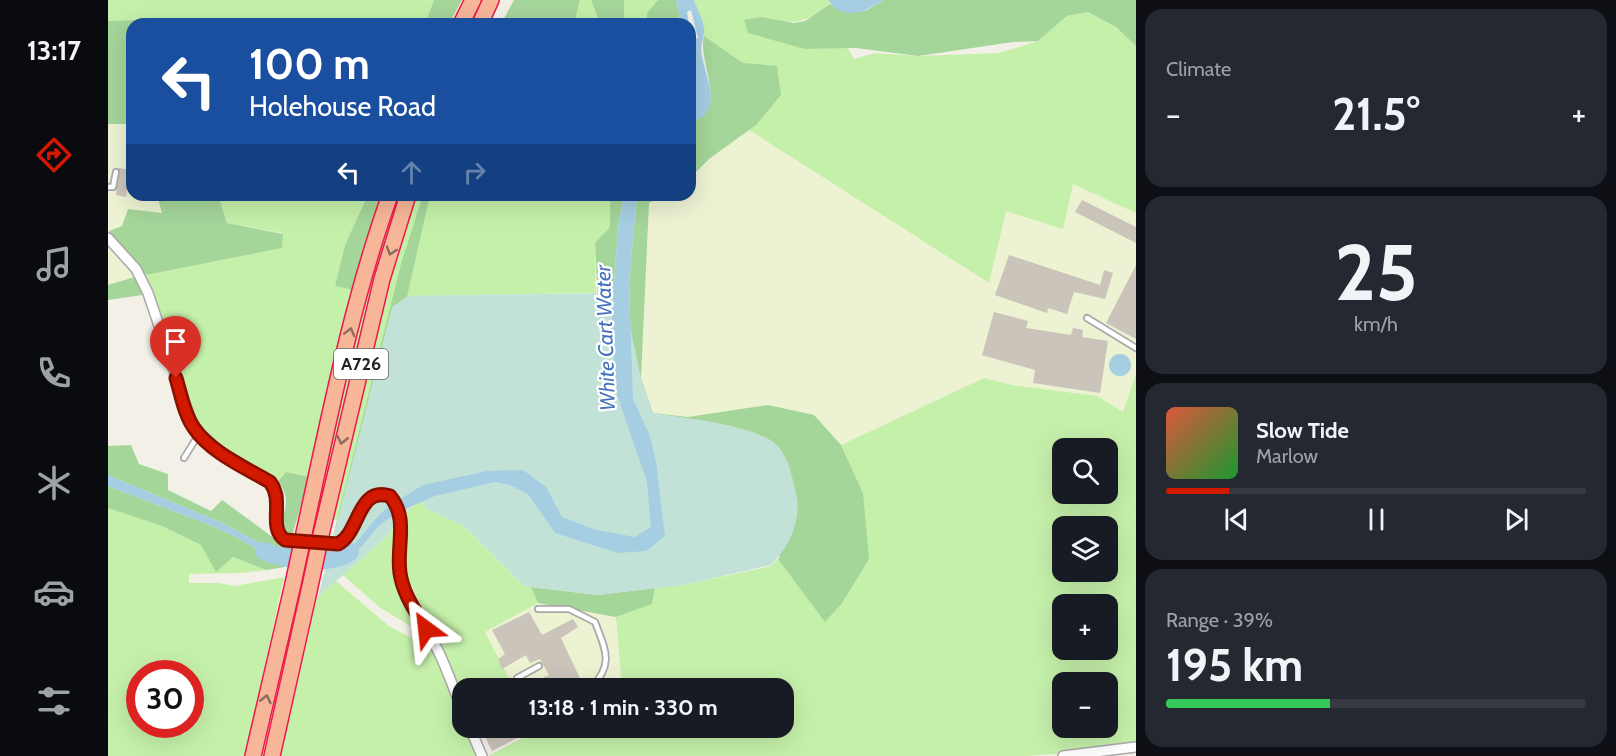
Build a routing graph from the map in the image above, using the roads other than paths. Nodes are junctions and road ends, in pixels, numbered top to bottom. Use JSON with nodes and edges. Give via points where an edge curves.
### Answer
{"nodes":[{"id":1,"x":473,"y":0,"type":"edge"},
{"id":2,"x":491,"y":0,"type":"edge"},
{"id":3,"x":464,"y":18,"type":"edge"},
{"id":4,"x":483,"y":18,"type":"edge"},
{"id":5,"x":116,"y":172,"type":"dead end"},
{"id":6,"x":108,"y":187,"type":"edge"},
{"id":7,"x":388,"y":201,"type":"edge"},
{"id":8,"x":406,"y":201,"type":"edge"},
{"id":9,"x":108,"y":238,"type":"edge"},
{"id":10,"x":1087,"y":318,"type":"dead end"},
{"id":11,"x":1136,"y":348,"type":"edge"},
{"id":12,"x":199,"y":434,"type":"junction"},
{"id":13,"x":184,"y":458,"type":"dead end"},
{"id":14,"x":538,"y":609,"type":"dead end"},
{"id":15,"x":539,"y":666,"type":"dead end"},
{"id":16,"x":517,"y":678,"type":"edge"},
{"id":17,"x":598,"y":678,"type":"edge"},
{"id":18,"x":452,"y":685,"type":"edge"},
{"id":19,"x":474,"y":738,"type":"edge"},
{"id":20,"x":1136,"y":747,"type":"edge"},
{"id":21,"x":253,"y":756,"type":"edge"},
{"id":22,"x":272,"y":756,"type":"edge"},
{"id":23,"x":482,"y":756,"type":"edge"},
{"id":24,"x":1063,"y":756,"type":"edge"}],
"edges":[{"from":1,"to":3,"type":"highway"},
{"from":2,"to":4,"type":"highway"},
{"from":5,"to":6,"type":"lane","via":[[113,187]]},
{"from":21,"to":7,"type":"highway","number":"A726","one_way":true,"bridge":true,"via":[[346,351]]},
{"from":8,"to":22,"type":"highway","number":"A726","one_way":true,"bridge":true,"via":[[382,279]]},
{"from":9,"to":12,"type":"street","via":[[136,269],[148,293],[190,420]]},
{"from":10,"to":11,"type":"lane"},
{"from":12,"to":13,"type":"lane"},
{"from":12,"to":18,"type":"street","via":[[270,482],[278,495],[278,533],[289,543],[338,544],[350,534],[366,502],[379,495],[390,496],[399,507],[402,520],[398,548],[403,585]]},
{"from":14,"to":17,"type":"lane","via":[[569,609],[595,622],[606,651],[605,669]]},
{"from":15,"to":16,"type":"lane"},
{"from":19,"to":23,"type":"street"},
{"from":20,"to":24,"type":"street"}]}
